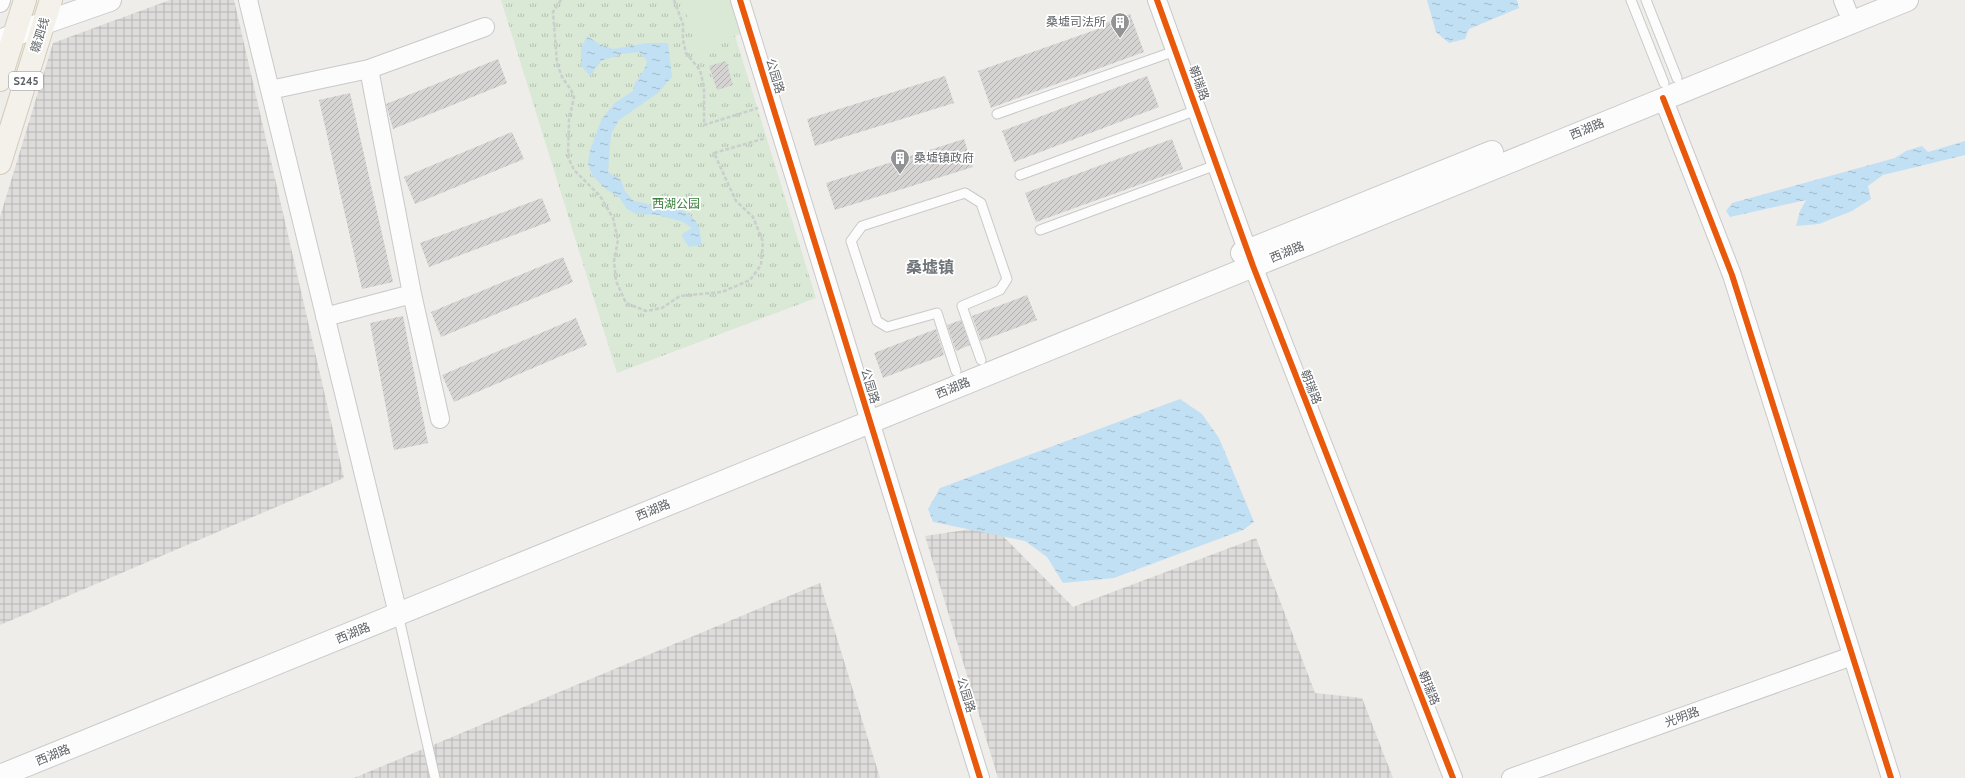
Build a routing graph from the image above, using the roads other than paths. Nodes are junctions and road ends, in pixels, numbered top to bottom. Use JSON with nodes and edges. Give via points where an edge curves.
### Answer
{"nodes":[{"id":1,"x":1,"y":0,"type":"edge"},
{"id":2,"x":25,"y":0,"type":"edge"},
{"id":3,"x":51,"y":0,"type":"edge"},
{"id":4,"x":110,"y":0,"type":"edge"},
{"id":5,"x":248,"y":0,"type":"edge"},
{"id":6,"x":740,"y":0,"type":"edge"},
{"id":7,"x":1157,"y":0,"type":"edge"},
{"id":8,"x":1631,"y":0,"type":"edge"},
{"id":9,"x":1646,"y":0,"type":"edge"},
{"id":10,"x":1872,"y":0,"type":"edge"},
{"id":11,"x":1907,"y":0,"type":"edge"},
{"id":12,"x":0,"y":3,"type":"edge"},
{"id":13,"x":1845,"y":5,"type":"edge"},
{"id":14,"x":44,"y":23,"type":"junction"},
{"id":15,"x":485,"y":27,"type":"dead end"},
{"id":16,"x":7,"y":39,"type":"edge"},
{"id":17,"x":1175,"y":51,"type":"junction"},
{"id":18,"x":369,"y":69,"type":"junction"},
{"id":19,"x":0,"y":80,"type":"edge"},
{"id":20,"x":1668,"y":86,"type":"junction"},
{"id":21,"x":270,"y":90,"type":"junction"},
{"id":22,"x":1197,"y":110,"type":"junction"},
{"id":23,"x":997,"y":114,"type":"dead end"},
{"id":24,"x":0,"y":163,"type":"edge"},
{"id":25,"x":1216,"y":165,"type":"junction"},
{"id":26,"x":1020,"y":175,"type":"dead end"},
{"id":27,"x":1040,"y":230,"type":"dead end"},
{"id":28,"x":1250,"y":258,"type":"junction"},
{"id":29,"x":412,"y":294,"type":"junction"},
{"id":30,"x":325,"y":317,"type":"junction"},
{"id":31,"x":981,"y":360,"type":"junction"},
{"id":32,"x":956,"y":371,"type":"junction"},
{"id":33,"x":868,"y":415,"type":"junction"},
{"id":34,"x":440,"y":419,"type":"dead end"},
{"id":35,"x":396,"y":608,"type":"junction"},
{"id":36,"x":1852,"y":656,"type":"junction"},
{"id":37,"x":0,"y":761,"type":"edge"},
{"id":38,"x":0,"y":776,"type":"edge"},
{"id":39,"x":435,"y":778,"type":"edge"},
{"id":40,"x":980,"y":778,"type":"edge"},
{"id":41,"x":1453,"y":778,"type":"edge"},
{"id":42,"x":1511,"y":778,"type":"edge"},
{"id":43,"x":1891,"y":778,"type":"edge"}],
"edges":[{"from":1,"to":12,"type":"street"},
{"from":2,"to":16,"type":"main road","name":"赣泗线","number":"S245"},
{"from":3,"to":14,"type":"main road","name":"赣泗线","number":"S245"},
{"from":4,"to":14,"type":"main road"},
{"from":5,"to":21,"type":"street"},
{"from":6,"to":33,"type":"street","name":"公园路"},
{"from":7,"to":17,"type":"street","name":"朝瑞路"},
{"from":8,"to":20,"type":"lane"},
{"from":9,"to":20,"type":"lane"},
{"from":10,"to":13,"type":"main road","name":"西湖路"},
{"from":11,"to":20,"type":"main road","name":"西湖路"},
{"from":13,"to":20,"type":"main road","name":"西湖路"},
{"from":14,"to":16,"type":"main road"},
{"from":14,"to":24,"type":"main road","name":"赣泗线","number":"S245"},
{"from":15,"to":18,"type":"street"},
{"from":16,"to":19,"type":"main road","name":"赣泗线","number":"S245"},
{"from":17,"to":22,"type":"street","name":"朝瑞路"},
{"from":17,"to":23,"type":"lane"},
{"from":18,"to":21,"type":"street"},
{"from":18,"to":29,"type":"street"},
{"from":20,"to":28,"type":"main road","name":"西湖路"},
{"from":20,"to":36,"type":"street","via":[[1732,275]]},
{"from":21,"to":30,"type":"street"},
{"from":22,"to":25,"type":"street","name":"朝瑞路"},
{"from":22,"to":26,"type":"lane"},
{"from":25,"to":27,"type":"lane"},
{"from":25,"to":28,"type":"street","name":"朝瑞路"},
{"from":28,"to":31,"type":"main road","name":"西湖路"},
{"from":28,"to":33,"type":"main road","name":"西湖路"},
{"from":28,"to":41,"type":"street","name":"朝瑞路"},
{"from":29,"to":30,"type":"street"},
{"from":29,"to":34,"type":"street"},
{"from":30,"to":35,"type":"street"},
{"from":31,"to":32,"type":"main road","name":"西湖路"},
{"from":31,"to":32,"type":"lane","via":[[962,306],[1000,290],[1007,279],[981,203],[965,193],[862,226],[851,242],[877,321],[887,327],[937,313]]},
{"from":32,"to":33,"type":"main road","name":"西湖路"},
{"from":33,"to":35,"type":"main road","name":"西湖路"},
{"from":33,"to":40,"type":"street","name":"公园路"},
{"from":35,"to":37,"type":"main road","name":"西湖路"},
{"from":35,"to":38,"type":"main road","name":"西湖路"},
{"from":35,"to":39,"type":"lane"},
{"from":36,"to":42,"type":"street","name":"光明路"},
{"from":36,"to":43,"type":"street"}]}
